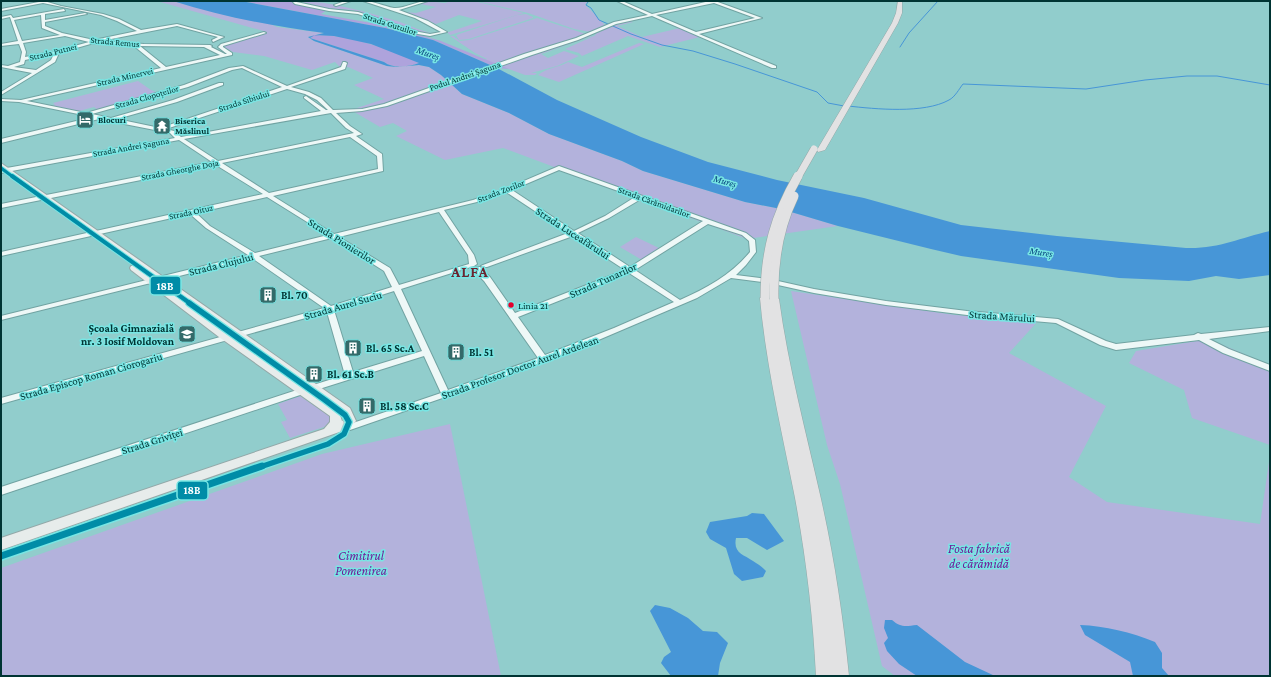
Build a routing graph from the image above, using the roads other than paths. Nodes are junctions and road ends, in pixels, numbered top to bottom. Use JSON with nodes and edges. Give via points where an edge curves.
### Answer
{"nodes":[{"id":1,"x":25,"y":1,"type":"edge"},
{"id":2,"x":294,"y":1,"type":"edge"},
{"id":3,"x":349,"y":1,"type":"edge"},
{"id":4,"x":365,"y":1,"type":"edge"},
{"id":5,"x":426,"y":1,"type":"edge"},
{"id":6,"x":619,"y":1,"type":"edge"},
{"id":7,"x":712,"y":1,"type":"edge"},
{"id":8,"x":895,"y":1,"type":"edge"},
{"id":9,"x":900,"y":1,"type":"edge"},
{"id":10,"x":42,"y":2,"type":"edge"},
{"id":11,"x":336,"y":5,"type":"dead end"},
{"id":12,"x":1,"y":9,"type":"edge"},
{"id":13,"x":71,"y":9,"type":"junction"},
{"id":14,"x":397,"y":9,"type":"junction"},
{"id":15,"x":91,"y":12,"type":"junction"},
{"id":16,"x":43,"y":14,"type":"junction"},
{"id":17,"x":653,"y":15,"type":"junction"},
{"id":18,"x":1,"y":18,"type":"edge"},
{"id":19,"x":12,"y":18,"type":"junction"},
{"id":20,"x":43,"y":21,"type":"junction"},
{"id":21,"x":139,"y":31,"type":"junction"},
{"id":22,"x":264,"y":33,"type":"dead end"},
{"id":23,"x":697,"y":33,"type":"junction"},
{"id":24,"x":64,"y":36,"type":"junction"},
{"id":25,"x":94,"y":41,"type":"junction"},
{"id":26,"x":20,"y":42,"type":"junction"},
{"id":27,"x":134,"y":44,"type":"junction"},
{"id":28,"x":1,"y":45,"type":"edge"},
{"id":29,"x":204,"y":46,"type":"junction"},
{"id":30,"x":57,"y":52,"type":"junction"},
{"id":31,"x":224,"y":55,"type":"junction"},
{"id":32,"x":230,"y":58,"type":"junction"},
{"id":33,"x":23,"y":59,"type":"junction"},
{"id":34,"x":1,"y":60,"type":"edge"},
{"id":35,"x":345,"y":63,"type":"dead end"},
{"id":36,"x":1,"y":65,"type":"edge"},
{"id":37,"x":9,"y":67,"type":"junction"},
{"id":38,"x":774,"y":67,"type":"dead end"},
{"id":39,"x":164,"y":68,"type":"junction"},
{"id":40,"x":236,"y":68,"type":"junction"},
{"id":41,"x":37,"y":72,"type":"junction"},
{"id":42,"x":221,"y":84,"type":"dead end"},
{"id":43,"x":186,"y":86,"type":"junction"},
{"id":44,"x":284,"y":88,"type":"junction"},
{"id":45,"x":203,"y":91,"type":"junction"},
{"id":46,"x":1,"y":94,"type":"edge"},
{"id":47,"x":1,"y":100,"type":"edge"},
{"id":48,"x":19,"y":101,"type":"junction"},
{"id":49,"x":845,"y":102,"type":"junction"},
{"id":50,"x":328,"y":112,"type":"junction"},
{"id":51,"x":85,"y":115,"type":"junction"},
{"id":52,"x":100,"y":118,"type":"junction"},
{"id":53,"x":111,"y":119,"type":"junction"},
{"id":54,"x":161,"y":129,"type":"junction"},
{"id":55,"x":352,"y":136,"type":"junction"},
{"id":56,"x":180,"y":138,"type":"junction"},
{"id":57,"x":1,"y":141,"type":"edge"},
{"id":58,"x":219,"y":162,"type":"junction"},
{"id":59,"x":559,"y":168,"type":"joint"},
{"id":60,"x":3,"y":169,"type":"edge"},
{"id":61,"x":508,"y":190,"type":"junction"},
{"id":62,"x":269,"y":195,"type":"junction"},
{"id":63,"x":640,"y":197,"type":"junction"},
{"id":64,"x":42,"y":198,"type":"junction"},
{"id":65,"x":1,"y":206,"type":"edge"},
{"id":66,"x":441,"y":210,"type":"junction"},
{"id":67,"x":192,"y":212,"type":"junction"},
{"id":68,"x":708,"y":221,"type":"junction"},
{"id":69,"x":574,"y":233,"type":"junction"},
{"id":70,"x":92,"y":234,"type":"junction"},
{"id":71,"x":335,"y":236,"type":"junction"},
{"id":72,"x":748,"y":236,"type":"joint"},
{"id":73,"x":1,"y":254,"type":"edge"},
{"id":74,"x":254,"y":256,"type":"junction"},
{"id":75,"x":478,"y":266,"type":"junction"},
{"id":76,"x":630,"y":270,"type":"junction"},
{"id":77,"x":730,"y":276,"type":"junction"},
{"id":78,"x":157,"y":280,"type":"junction"},
{"id":79,"x":396,"y":289,"type":"junction"},
{"id":80,"x":679,"y":302,"type":"junction"},
{"id":81,"x":330,"y":309,"type":"junction"},
{"id":82,"x":513,"y":316,"type":"junction"},
{"id":83,"x":1,"y":318,"type":"edge"},
{"id":84,"x":1270,"y":329,"type":"edge"},
{"id":85,"x":238,"y":334,"type":"junction"},
{"id":86,"x":1198,"y":336,"type":"junction"},
{"id":87,"x":226,"y":338,"type":"junction"},
{"id":88,"x":427,"y":352,"type":"junction"},
{"id":89,"x":543,"y":360,"type":"junction"},
{"id":90,"x":1270,"y":368,"type":"edge"},
{"id":91,"x":350,"y":376,"type":"junction"},
{"id":92,"x":313,"y":388,"type":"junction"},
{"id":93,"x":303,"y":391,"type":"junction"},
{"id":94,"x":446,"y":394,"type":"junction"},
{"id":95,"x":1,"y":401,"type":"edge"},
{"id":96,"x":352,"y":422,"type":"junction"},
{"id":97,"x":327,"y":432,"type":"junction"},
{"id":98,"x":1,"y":491,"type":"edge"},
{"id":99,"x":1,"y":544,"type":"edge"},
{"id":100,"x":820,"y":563,"type":"junction"},
{"id":101,"x":824,"y":676,"type":"edge"},
{"id":102,"x":840,"y":676,"type":"edge"}],
"edges":[{"from":1,"to":12,"type":"street"},
{"from":2,"to":14,"type":"street","name":"Strada Gutuilor","via":[[329,10],[358,13],[418,33],[430,35],[444,31]]},
{"from":3,"to":11,"type":"street"},
{"from":4,"to":14,"type":"street"},
{"from":5,"to":14,"type":"street"},
{"from":6,"to":17,"type":"street"},
{"from":7,"to":17,"type":"street","name":"Podul Andrei Șaguna"},
{"from":7,"to":23,"type":"street","via":[[760,18]]},
{"from":8,"to":49,"type":"highway","via":[[890,23]]},
{"from":9,"to":49,"type":"highway","via":[[900,11],[895,24]]},
{"from":10,"to":12,"type":"street"},
{"from":10,"to":13,"type":"street"},
{"from":13,"to":15,"type":"street"},
{"from":13,"to":16,"type":"street"},
{"from":15,"to":20,"type":"street"},
{"from":15,"to":21,"type":"street","via":[[122,21]]},
{"from":16,"to":19,"type":"street"},
{"from":16,"to":20,"type":"street"},
{"from":17,"to":23,"type":"street"},
{"from":17,"to":50,"type":"street","name":"Podul Andrei Șaguna","via":[[610,25],[577,40],[400,100],[367,109]]},
{"from":18,"to":19,"type":"street"},
{"from":19,"to":26,"type":"street"},
{"from":20,"to":24,"type":"street","name":"Strada Remus","via":[[43,26]]},
{"from":21,"to":25,"type":"street","name":"Strada Putnei"},
{"from":21,"to":29,"type":"street","name":"Strada Putnei","via":[[177,25],[222,37],[212,42],[217,45]]},
{"from":22,"to":32,"type":"street","via":[[222,45],[221,48]]},
{"from":23,"to":38,"type":"street"},
{"from":24,"to":25,"type":"street","name":"Strada Remus"},
{"from":24,"to":26,"type":"street"},
{"from":25,"to":27,"type":"street","name":"Strada Remus"},
{"from":25,"to":30,"type":"street","name":"Strada Putnei"},
{"from":26,"to":28,"type":"street"},
{"from":26,"to":33,"type":"street","via":[[24,52]]},
{"from":27,"to":29,"type":"street","name":"Strada Remus"},
{"from":27,"to":39,"type":"street"},
{"from":29,"to":31,"type":"street"},
{"from":30,"to":33,"type":"street","name":"Strada Putnei"},
{"from":30,"to":41,"type":"street","via":[[53,61]]},
{"from":31,"to":32,"type":"street","name":"Strada Minervei"},
{"from":31,"to":39,"type":"street","name":"Strada Minervei"},
{"from":32,"to":40,"type":"street"},
{"from":33,"to":37,"type":"street","name":"Strada Putnei","via":[[21,64]]},
{"from":34,"to":36,"type":"street"},
{"from":35,"to":44,"type":"street","name":"Strada Sibiului","via":[[342,68],[335,71]]},
{"from":36,"to":37,"type":"street"},
{"from":37,"to":41,"type":"street"},
{"from":39,"to":48,"type":"street","name":"Strada Minervei"},
{"from":40,"to":43,"type":"street","name":"Strada Clopoțeilor"},
{"from":40,"to":44,"type":"street"},
{"from":41,"to":46,"type":"street"},
{"from":42,"to":45,"type":"street","name":"Strada Clopoțeilor"},
{"from":43,"to":45,"type":"street","name":"Strada Clopoțeilor"},
{"from":43,"to":51,"type":"street","name":"Strada Clopoțeilor"},
{"from":44,"to":50,"type":"street","via":[[307,98]]},
{"from":44,"to":54,"type":"street","name":"Strada Sibiului"},
{"from":45,"to":53,"type":"street","name":"Strada Clopoțeilor"},
{"from":47,"to":48,"type":"street"},
{"from":48,"to":51,"type":"street"},
{"from":49,"to":100,"type":"highway","bridge":true,"via":[[817,149],[782,224],[770,298],[784,361]]},
{"from":50,"to":55,"type":"street","name":"Strada Gheorghe Doja","via":[[360,134]]},
{"from":50,"to":56,"type":"street","name":"Strada Andrei Șaguna"},
{"from":51,"to":52,"type":"street"},
{"from":52,"to":53,"type":"street","name":"Strada Pionierilor"},
{"from":52,"to":57,"type":"street"},
{"from":53,"to":54,"type":"street","name":"Strada Pionierilor"},
{"from":54,"to":56,"type":"street","name":"Strada Pionierilor"},
{"from":55,"to":58,"type":"street","name":"Strada Gheorghe Doja"},
{"from":55,"to":62,"type":"street","name":"Strada Oituz","via":[[380,155],[381,170]]},
{"from":56,"to":58,"type":"street","name":"Strada Pionierilor"},
{"from":56,"to":60,"type":"street","name":"Strada Andrei Șaguna"},
{"from":58,"to":62,"type":"street","name":"Strada Pionierilor"},
{"from":58,"to":64,"type":"street","name":"Strada Gheorghe Doja"},
{"from":59,"to":61,"type":"street","name":"Strada Zorilor"},
{"from":59,"to":63,"type":"street","name":"Strada Cărămidarilor"},
{"from":60,"to":64,"type":"main road"},
{"from":61,"to":66,"type":"street","name":"Strada Zorilor"},
{"from":61,"to":69,"type":"street","name":"Strada Luceafărului"},
{"from":62,"to":67,"type":"street","name":"Strada Oituz"},
{"from":62,"to":71,"type":"street","name":"Strada Pionierilor"},
{"from":63,"to":68,"type":"street","name":"Strada Cărămidarilor"},
{"from":63,"to":69,"type":"street","name":"Strada Aurel Suciu"},
{"from":64,"to":65,"type":"street","name":"Strada Gheorghe Doja"},
{"from":64,"to":70,"type":"main road"},
{"from":66,"to":71,"type":"street","name":"Strada Clujului"},
{"from":66,"to":75,"type":"street"},
{"from":67,"to":70,"type":"street","name":"Strada Oituz"},
{"from":67,"to":74,"type":"street","via":[[208,227]]},
{"from":68,"to":72,"type":"street","name":"Strada Cărămidarilor"},
{"from":68,"to":76,"type":"street","name":"Strada Tunarilor"},
{"from":69,"to":75,"type":"street","name":"Strada Aurel Suciu"},
{"from":69,"to":76,"type":"street","name":"Strada Luceafărului"},
{"from":70,"to":73,"type":"street","name":"Strada Oituz"},
{"from":70,"to":78,"type":"main road"},
{"from":71,"to":74,"type":"street","name":"Strada Clujului"},
{"from":71,"to":79,"type":"street","name":"Strada Pionierilor","via":[[385,268]]},
{"from":72,"to":77,"type":"street","name":"Strada Profesor Doctor Aurel Ardelean","via":[[752,240],[753,252]]},
{"from":74,"to":78,"type":"street","name":"Strada Clujului"},
{"from":74,"to":81,"type":"street"},
{"from":75,"to":79,"type":"street","name":"Strada Aurel Suciu"},
{"from":75,"to":82,"type":"street"},
{"from":76,"to":80,"type":"street","name":"Strada Luceafărului"},
{"from":76,"to":82,"type":"street","name":"Strada Tunarilor"},
{"from":77,"to":80,"type":"street","name":"Strada Profesor Doctor Aurel Ardelean"},
{"from":77,"to":86,"type":"street","name":"Strada Mărului","via":[[886,304],[1058,321],[1116,347]]},
{"from":78,"to":83,"type":"street","name":"Strada Clujului"},
{"from":78,"to":85,"type":"main road"},
{"from":78,"to":87,"type":"main road"},
{"from":79,"to":81,"type":"street","name":"Strada Aurel Suciu"},
{"from":79,"to":88,"type":"street","name":"Strada Pionierilor"},
{"from":80,"to":89,"type":"street","name":"Strada Profesor Doctor Aurel Ardelean","via":[[584,345]]},
{"from":81,"to":85,"type":"street","name":"Strada Aurel Suciu"},
{"from":81,"to":91,"type":"street"},
{"from":82,"to":89,"type":"street"},
{"from":84,"to":86,"type":"street","name":"Strada Mărului"},
{"from":85,"to":87,"type":"street","name":"Strada Aurel Suciu"},
{"from":85,"to":92,"type":"main road"},
{"from":86,"to":90,"type":"street","via":[[1226,351]]},
{"from":87,"to":93,"type":"main road"},
{"from":87,"to":95,"type":"street","name":"Strada Episcop Roman Ciorogariu"},
{"from":88,"to":91,"type":"street"},
{"from":88,"to":94,"type":"street","name":"Strada Pionierilor"},
{"from":89,"to":94,"type":"street","name":"Strada Profesor Doctor Aurel Ardelean"},
{"from":91,"to":92,"type":"street"},
{"from":92,"to":96,"type":"main road","via":[[346,411]]},
{"from":93,"to":97,"type":"main road","via":[[336,415],[336,424]]},
{"from":93,"to":98,"type":"street","name":"Strada Griviței"},
{"from":94,"to":96,"type":"street","name":"Strada Profesor Doctor Aurel Ardelean"},
{"from":96,"to":97,"type":"main road","name":"Strada Profesor Doctor Aurel Ardelean"},
{"from":97,"to":99,"type":"main road","name":"Strada Profesor Doctor Aurel Ardelean"},
{"from":100,"to":101,"type":"highway"},
{"from":100,"to":102,"type":"highway","via":[[836,629]]}]}
